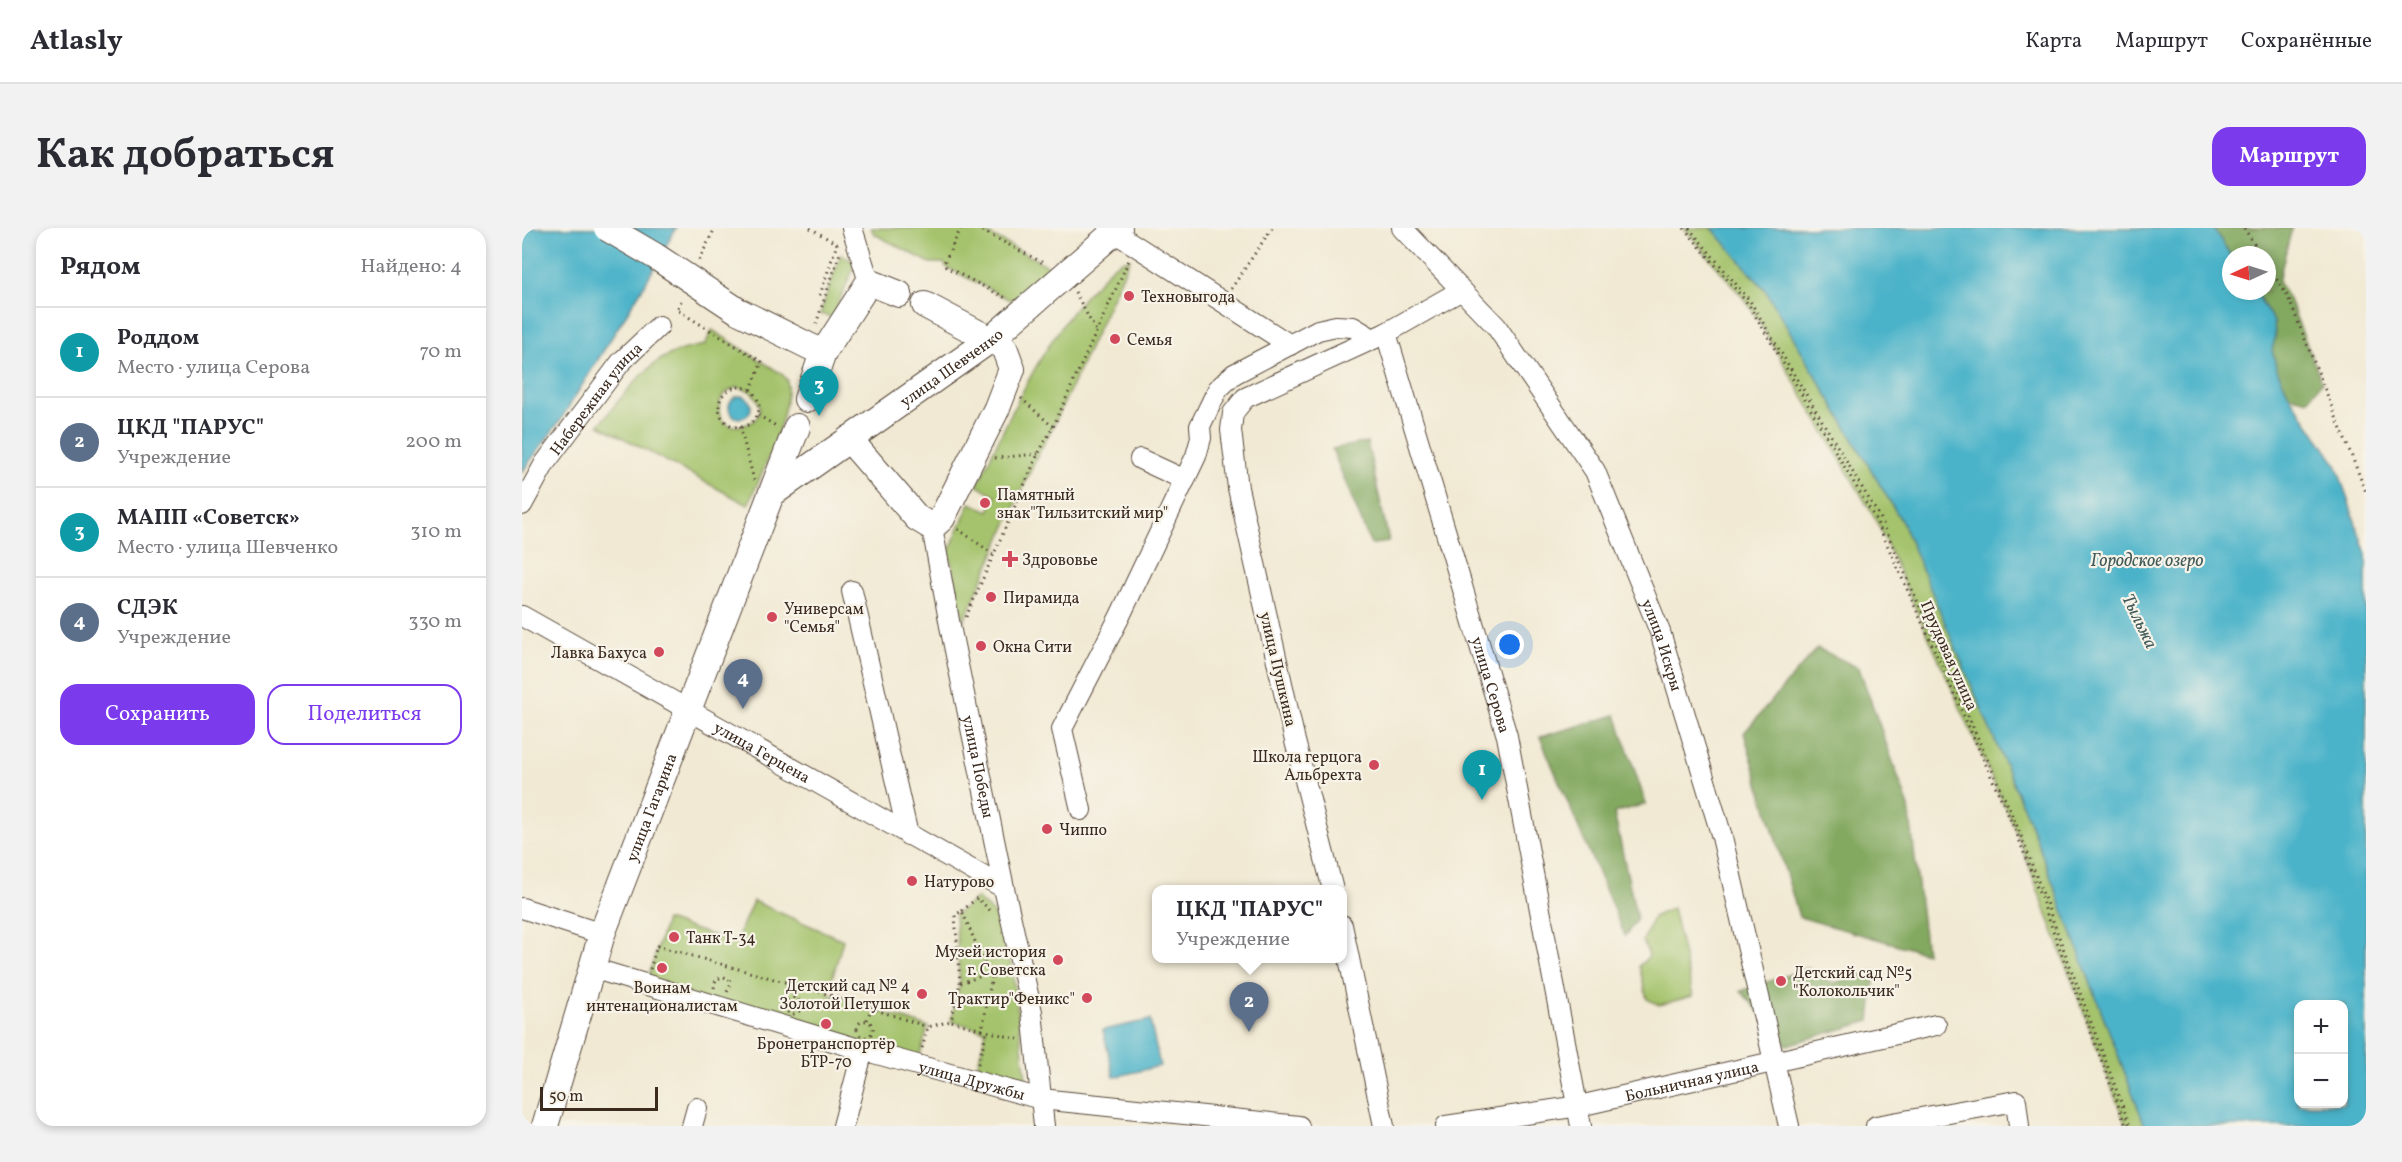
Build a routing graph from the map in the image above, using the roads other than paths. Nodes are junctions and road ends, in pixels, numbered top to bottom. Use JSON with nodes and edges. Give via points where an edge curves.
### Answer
{"nodes":[{"id":1,"x":607,"y":228,"type":"edge"},
{"id":2,"x":1402,"y":228,"type":"edge"},
{"id":3,"x":847,"y":235,"type":"edge"},
{"id":4,"x":1122,"y":235,"type":"edge"},
{"id":5,"x":869,"y":282,"type":"junction"},
{"id":6,"x":1460,"y":291,"type":"junction"},
{"id":7,"x":899,"y":294,"type":"dead end"},
{"id":8,"x":925,"y":305,"type":"dead end"},
{"id":9,"x":659,"y":326,"type":"dead end"},
{"id":10,"x":1379,"y":336,"type":"junction"},
{"id":11,"x":990,"y":340,"type":"junction"},
{"id":12,"x":1290,"y":345,"type":"junction"},
{"id":13,"x":816,"y":349,"type":"junction"},
{"id":14,"x":807,"y":399,"type":"dead end"},
{"id":15,"x":797,"y":427,"type":"dead end"},
{"id":16,"x":849,"y":439,"type":"junction"},
{"id":17,"x":1140,"y":459,"type":"dead end"},
{"id":18,"x":1185,"y":480,"type":"junction"},
{"id":19,"x":773,"y":494,"type":"junction"},
{"id":20,"x":522,"y":506,"type":"edge"},
{"id":21,"x":932,"y":527,"type":"junction"},
{"id":22,"x":852,"y":591,"type":"dead end"},
{"id":23,"x":522,"y":616,"type":"edge"},
{"id":24,"x":690,"y":711,"type":"junction"},
{"id":25,"x":1081,"y":810,"type":"dead end"},
{"id":26,"x":908,"y":835,"type":"junction"},
{"id":27,"x":1332,"y":885,"type":"edge"},
{"id":28,"x":1004,"y":888,"type":"junction"},
{"id":29,"x":522,"y":908,"type":"edge"},
{"id":30,"x":602,"y":934,"type":"junction"},
{"id":31,"x":1347,"y":949,"type":"edge"},
{"id":32,"x":592,"y":968,"type":"junction"},
{"id":33,"x":1936,"y":1025,"type":"dead end"},
{"id":34,"x":863,"y":1050,"type":"junction"},
{"id":35,"x":1776,"y":1062,"type":"junction"},
{"id":36,"x":1041,"y":1099,"type":"junction"},
{"id":37,"x":1579,"y":1106,"type":"junction"},
{"id":38,"x":545,"y":1126,"type":"edge"},
{"id":39,"x":843,"y":1126,"type":"edge"},
{"id":40,"x":1044,"y":1126,"type":"edge"},
{"id":41,"x":1299,"y":1126,"type":"edge"},
{"id":42,"x":1384,"y":1126,"type":"edge"},
{"id":43,"x":1446,"y":1126,"type":"edge"},
{"id":44,"x":1581,"y":1126,"type":"edge"},
{"id":45,"x":1789,"y":1126,"type":"edge"},
{"id":46,"x":1876,"y":1126,"type":"edge"},
{"id":47,"x":2019,"y":1126,"type":"edge"}],
"edges":[{"from":1,"to":13,"type":"main road","bridge":true,"via":[[738,310]]},
{"from":2,"to":6,"type":"street","name":"улица Искры"},
{"from":3,"to":5,"type":"street"},
{"from":4,"to":11,"type":"main road","name":"улица Шевченко"},
{"from":4,"to":12,"type":"street"},
{"from":5,"to":7,"type":"main road"},
{"from":5,"to":13,"type":"main road"},
{"from":6,"to":10,"type":"street"},
{"from":6,"to":35,"type":"street","name":"улица Искры","via":[[1496,326],[1595,471],[1660,632],[1722,837]]},
{"from":8,"to":11,"type":"main road"},
{"from":9,"to":20,"type":"street","name":"Набережная улица","via":[[621,362],[545,463]]},
{"from":10,"to":12,"type":"street","via":[[1336,326],[1318,330]]},
{"from":10,"to":27,"type":"street","name":"улица Пушкина","via":[[1245,398],[1233,413],[1231,430],[1238,488]]},
{"from":10,"to":37,"type":"street","name":"улица Серова","via":[[1507,736]]},
{"from":11,"to":16,"type":"main road","name":"улица Шевченко"},
{"from":11,"to":21,"type":"main road","via":[[1004,347],[1012,369],[998,408],[942,519]]},
{"from":12,"to":18,"type":"street","via":[[1234,374],[1218,389],[1200,426],[1201,438]]},
{"from":13,"to":14,"type":"main road"},
{"from":15,"to":19,"type":"main road","name":"улица Гагарина"},
{"from":16,"to":19,"type":"main road","name":"улица Шевченко"},
{"from":16,"to":21,"type":"main road","via":[[917,518]]},
{"from":17,"to":18,"type":"street"},
{"from":18,"to":25,"type":"street","via":[[1062,729]]},
{"from":19,"to":24,"type":"main road","name":"улица Гагарина"},
{"from":21,"to":28,"type":"street","name":"улица Победы"},
{"from":22,"to":26,"type":"street"},
{"from":23,"to":24,"type":"street","name":"улица Герцена"},
{"from":24,"to":26,"type":"street","name":"улица Герцена"},
{"from":24,"to":30,"type":"main road","name":"улица Гагарина"},
{"from":26,"to":28,"type":"street","name":"улица Герцена"},
{"from":28,"to":36,"type":"street","name":"улица Победы","via":[[1032,1012]]},
{"from":29,"to":30,"type":"street"},
{"from":30,"to":32,"type":"main road","name":"улица Гагарина"},
{"from":31,"to":42,"type":"street"},
{"from":32,"to":34,"type":"street","name":"улица Дружбы"},
{"from":32,"to":38,"type":"main road","name":"улица Гагарина"},
{"from":33,"to":35,"type":"street","name":"Больничная улица"},
{"from":34,"to":36,"type":"street","name":"улица Дружбы"},
{"from":34,"to":39,"type":"street"},
{"from":35,"to":37,"type":"street","name":"Больничная улица"},
{"from":35,"to":45,"type":"street","name":"улица Искры"},
{"from":36,"to":40,"type":"street","name":"улица Победы"},
{"from":36,"to":41,"type":"street"},
{"from":37,"to":43,"type":"street","name":"Больничная улица"},
{"from":37,"to":44,"type":"street","name":"улица Серова"},
{"from":46,"to":47,"type":"street","via":[[2016,1101]]}]}
